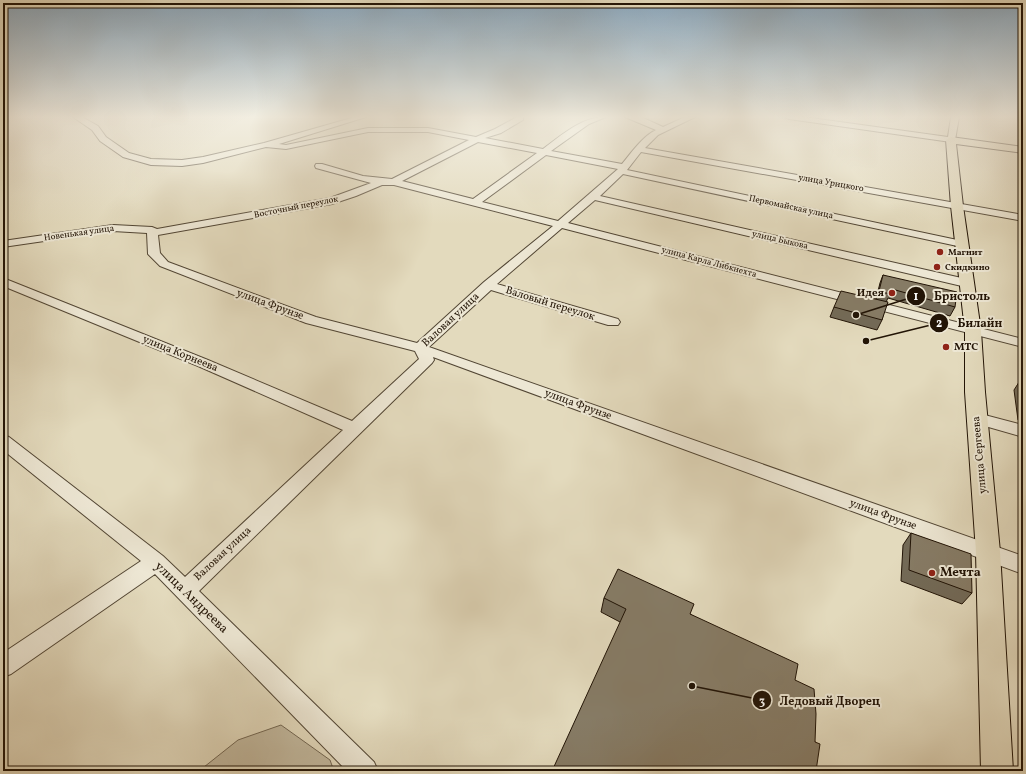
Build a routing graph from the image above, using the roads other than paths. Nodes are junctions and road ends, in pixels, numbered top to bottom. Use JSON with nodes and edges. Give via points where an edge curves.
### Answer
{"nodes":[{"id":1,"x":123,"y":153,"type":"edge"},
{"id":2,"x":232,"y":153,"type":"edge"},
{"id":3,"x":453,"y":153,"type":"edge"},
{"id":4,"x":542,"y":153,"type":"edge"},
{"id":5,"x":549,"y":153,"type":"edge"},
{"id":6,"x":636,"y":153,"type":"edge"},
{"id":7,"x":662,"y":153,"type":"edge"},
{"id":8,"x":952,"y":153,"type":"edge"},
{"id":9,"x":319,"y":166,"type":"dead end"},
{"id":10,"x":623,"y":169,"type":"junction"},
{"id":11,"x":381,"y":182,"type":"junction"},
{"id":12,"x":394,"y":182,"type":"junction"},
{"id":13,"x":593,"y":197,"type":"junction"},
{"id":14,"x":475,"y":202,"type":"junction"},
{"id":15,"x":957,"y":206,"type":"junction"},
{"id":16,"x":1023,"y":218,"type":"edge"},
{"id":17,"x":561,"y":224,"type":"junction"},
{"id":18,"x":152,"y":233,"type":"junction"},
{"id":19,"x":3,"y":244,"type":"edge"},
{"id":20,"x":962,"y":244,"type":"junction"},
{"id":21,"x":3,"y":282,"type":"edge"},
{"id":22,"x":966,"y":283,"type":"junction"},
{"id":23,"x":488,"y":285,"type":"junction"},
{"id":24,"x":613,"y":322,"type":"dead end"},
{"id":25,"x":973,"y":331,"type":"junction"},
{"id":26,"x":1023,"y":343,"type":"edge"},
{"id":27,"x":420,"y":348,"type":"junction"},
{"id":28,"x":977,"y":418,"type":"junction"},
{"id":29,"x":355,"y":430,"type":"junction"},
{"id":30,"x":1023,"y":431,"type":"edge"},
{"id":31,"x":3,"y":441,"type":"edge"},
{"id":32,"x":988,"y":552,"type":"junction"},
{"id":33,"x":156,"y":562,"type":"junction"},
{"id":34,"x":1023,"y":565,"type":"edge"},
{"id":35,"x":185,"y":590,"type":"junction"},
{"id":36,"x":3,"y":666,"type":"edge"},
{"id":37,"x":365,"y":771,"type":"edge"},
{"id":38,"x":997,"y":771,"type":"edge"}],
"edges":[{"from":1,"to":2,"type":"street","via":[[151,162],[182,163]]},
{"from":3,"to":12,"type":"street","name":"Восточный переулок"},
{"from":4,"to":14,"type":"street"},
{"from":5,"to":10,"type":"street","name":"Первомайская улица"},
{"from":6,"to":10,"type":"street","name":"Валовая улица"},
{"from":7,"to":15,"type":"street","name":"улица Урицкого"},
{"from":8,"to":15,"type":"main road","name":"улица Сергеева"},
{"from":9,"to":11,"type":"street"},
{"from":10,"to":13,"type":"street","name":"Валовая улица"},
{"from":10,"to":20,"type":"street","name":"Первомайская улица"},
{"from":11,"to":12,"type":"street","name":"Восточный переулок"},
{"from":11,"to":18,"type":"street","name":"Восточный переулок","via":[[332,201]]},
{"from":12,"to":14,"type":"street","name":"улица Карла Либкнехта"},
{"from":13,"to":17,"type":"street","name":"Валовая улица"},
{"from":13,"to":22,"type":"street","name":"улица Быкова"},
{"from":14,"to":17,"type":"street","name":"улица Карла Либкнехта"},
{"from":15,"to":16,"type":"street","name":"улица Урицкого"},
{"from":15,"to":20,"type":"main road","name":"улица Сергеева"},
{"from":17,"to":23,"type":"street","name":"Валовая улица"},
{"from":17,"to":25,"type":"street","name":"улица Карла Либкнехта"},
{"from":18,"to":19,"type":"street","name":"Новенькая улица","via":[[152,230],[113,228]]},
{"from":18,"to":27,"type":"street","name":"улица Фрунзе","via":[[154,254],[164,264],[311,320]]},
{"from":20,"to":22,"type":"main road","name":"улица Сергеева"},
{"from":21,"to":29,"type":"street","name":"улица Корнеева","via":[[204,363]]},
{"from":22,"to":25,"type":"main road","name":"улица Сергеева"},
{"from":23,"to":24,"type":"street","name":"Валовый переулок"},
{"from":23,"to":27,"type":"street","name":"Валовая улица"},
{"from":25,"to":26,"type":"street","name":"улица Карла Либкнехта"},
{"from":25,"to":28,"type":"main road","name":"улица Сергеева"},
{"from":27,"to":29,"type":"street","name":"Валовая улица","via":[[427,360]]},
{"from":27,"to":32,"type":"street","name":"улица Фрунзе"},
{"from":28,"to":30,"type":"street"},
{"from":28,"to":32,"type":"main road","name":"улица Сергеева"},
{"from":29,"to":35,"type":"street","name":"Валовая улица"},
{"from":31,"to":33,"type":"street","name":"улица Андреева"},
{"from":32,"to":34,"type":"street","name":"улица Фрунзе"},
{"from":32,"to":38,"type":"main road","name":"улица Сергеева"},
{"from":33,"to":35,"type":"street","name":"улица Андреева"},
{"from":33,"to":36,"type":"street"},
{"from":35,"to":37,"type":"street","name":"улица Андреева"}]}
